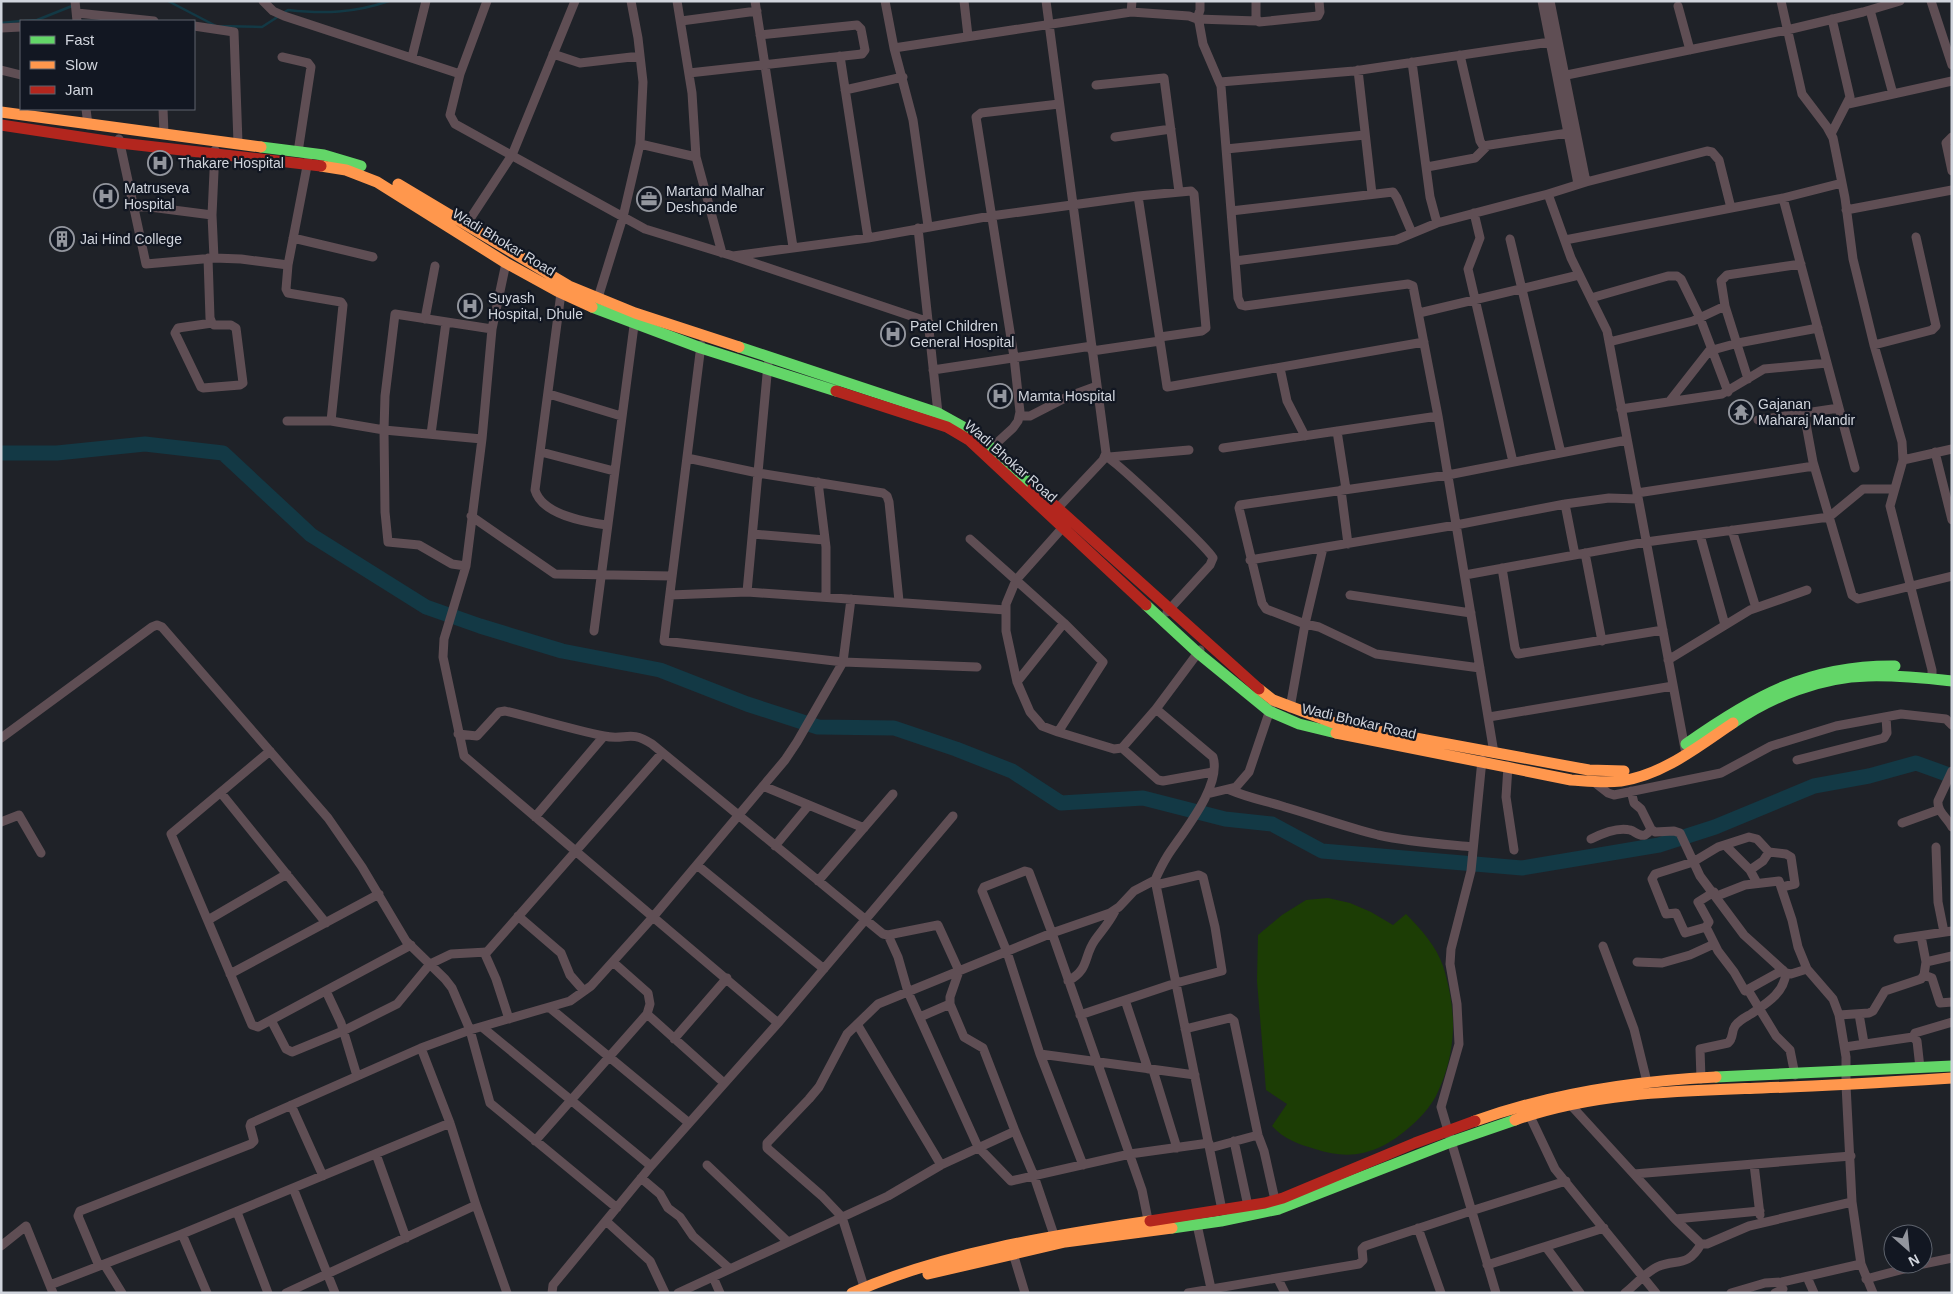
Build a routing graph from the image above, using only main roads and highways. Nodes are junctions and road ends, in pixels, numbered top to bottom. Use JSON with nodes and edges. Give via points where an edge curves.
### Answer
{"nodes":[{"id":1,"x":1,"y":112,"type":"edge"},
{"id":2,"x":1,"y":125,"type":"edge"},
{"id":3,"x":305,"y":156,"type":"junction"},
{"id":4,"x":596,"y":303,"type":"junction"},
{"id":5,"x":634,"y":318,"type":"junction"},
{"id":6,"x":988,"y":451,"type":"junction"},
{"id":7,"x":1165,"y":615,"type":"junction"},
{"id":8,"x":1952,"y":672,"type":"edge"},
{"id":9,"x":1932,"y":674,"type":"junction"},
{"id":10,"x":1952,"y":681,"type":"edge"},
{"id":11,"x":1271,"y":705,"type":"junction"},
{"id":12,"x":1686,"y":750,"type":"junction"},
{"id":13,"x":1952,"y":1066,"type":"edge"},
{"id":14,"x":1952,"y":1078,"type":"edge"},
{"id":15,"x":1567,"y":1100,"type":"junction"},
{"id":16,"x":1527,"y":1111,"type":"junction"},
{"id":17,"x":1210,"y":1217,"type":"junction"},
{"id":18,"x":1196,"y":1219,"type":"junction"},
{"id":19,"x":1012,"y":1249,"type":"junction"},
{"id":20,"x":867,"y":1291,"type":"edge"},
{"id":21,"x":852,"y":1293,"type":"edge"}],
"edges":[{"from":1,"to":3,"type":"main road","name":"Wadi Bhokar Road","via":[[216,140]]},
{"from":2,"to":3,"type":"main road","name":"Wadi Bhokar Road","via":[[215,153]]},
{"from":3,"to":4,"type":"main road","name":"Wadi Bhokar Road","via":[[377,182],[506,263],[561,293]]},
{"from":3,"to":4,"type":"main road","name":"Wadi Bhokar Road","via":[[354,163],[378,172]]},
{"from":4,"to":5,"type":"main road","name":"Wadi Bhokar Road"},
{"from":5,"to":6,"type":"main road","name":"Wadi Bhokar Road","via":[[701,348],[941,424]]},
{"from":5,"to":6,"type":"main road","name":"Wadi Bhokar Road","via":[[703,335],[938,413],[966,427]]},
{"from":6,"to":7,"type":"main road","name":"Wadi Bhokar Road"},
{"from":7,"to":11,"type":"main road","name":"Wadi Bhokar Road","via":[[1205,643]]},
{"from":7,"to":11,"type":"main road","name":"Wadi Bhokar Road","via":[[1198,653]]},
{"from":8,"to":9,"type":"main road","name":"Wadi Bhokar Road"},
{"from":9,"to":10,"type":"main road","name":"Wadi Bhokar Road"},
{"from":9,"to":12,"type":"main road","name":"Wadi Bhokar Road","via":[[1866,674],[1815,685],[1739,719]]},
{"from":11,"to":12,"type":"main road","name":"Wadi Bhokar Road","via":[[1334,723],[1588,770],[1628,771]]},
{"from":11,"to":12,"type":"main road","name":"Wadi Bhokar Road","via":[[1299,724],[1329,732],[1571,780],[1626,780],[1647,774]]},
{"from":13,"to":15,"type":"main road","via":[[1647,1082]]},
{"from":14,"to":15,"type":"main road","via":[[1650,1092]]},
{"from":15,"to":16,"type":"main road"},
{"from":16,"to":17,"type":"main road","via":[[1448,1130],[1275,1200],[1222,1210]]},
{"from":16,"to":17,"type":"main road","via":[[1286,1207]]},
{"from":17,"to":18,"type":"main road"},
{"from":18,"to":19,"type":"main road"},
{"from":18,"to":19,"type":"main road","via":[[1148,1220],[1054,1235]]},
{"from":19,"to":20,"type":"main road","via":[[916,1268]]},
{"from":20,"to":21,"type":"main road"}]}
